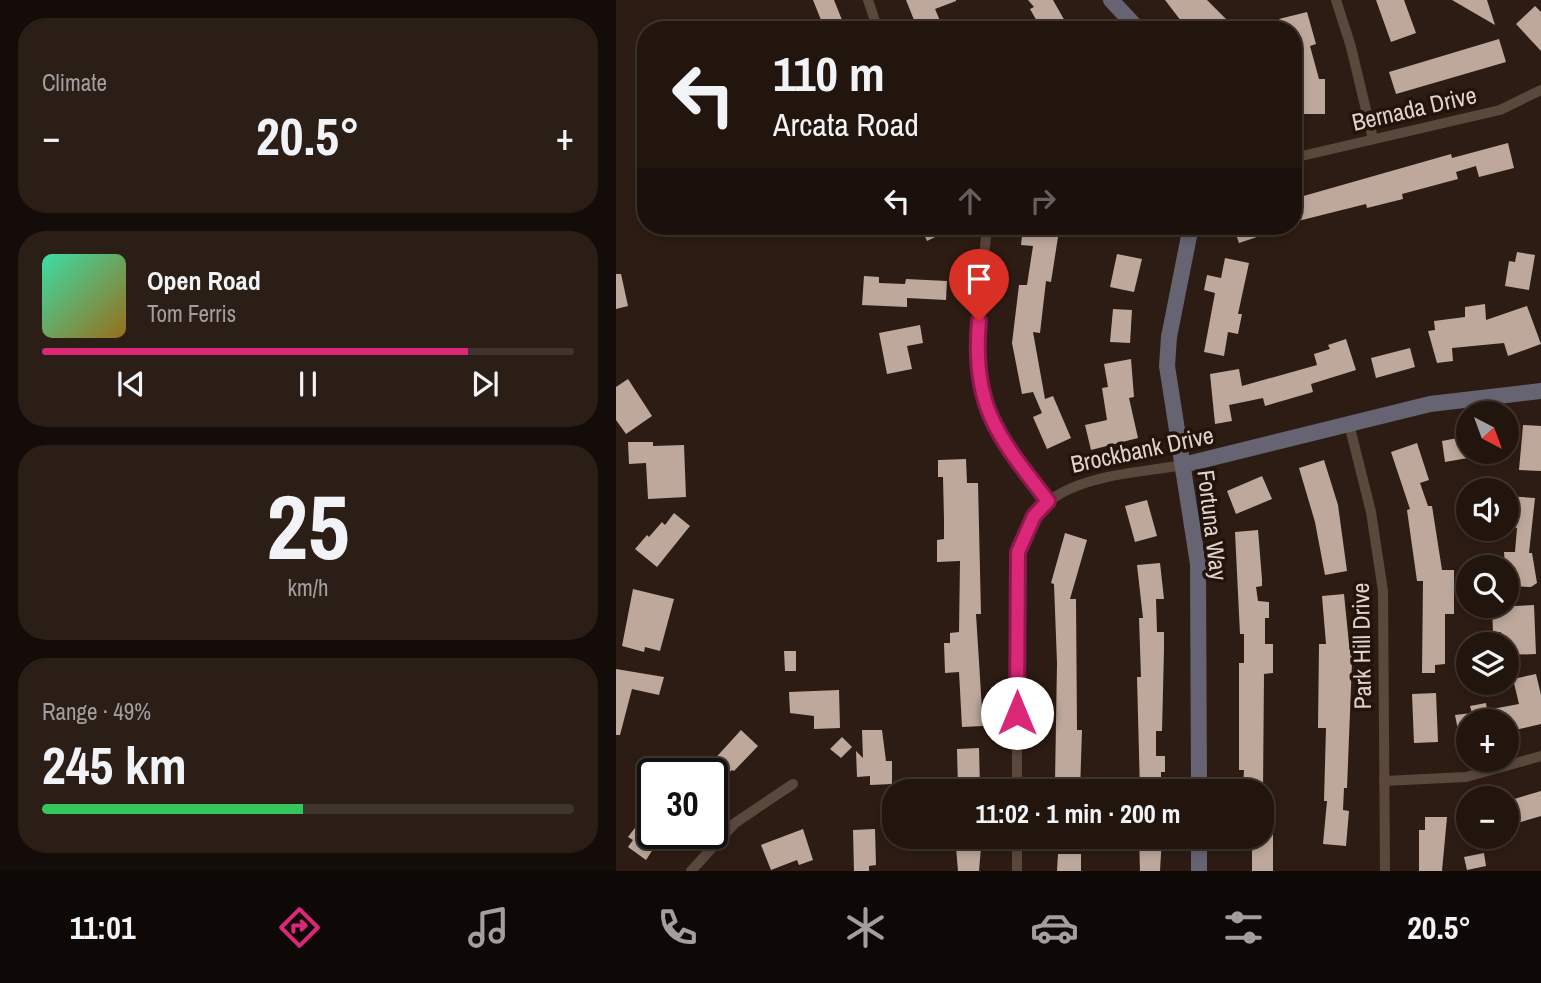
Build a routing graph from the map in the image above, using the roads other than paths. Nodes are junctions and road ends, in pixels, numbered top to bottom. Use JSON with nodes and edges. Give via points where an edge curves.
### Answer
{"nodes":[{"id":1,"x":868,"y":0,"type":"edge"},
{"id":2,"x":1111,"y":0,"type":"edge"},
{"id":3,"x":1336,"y":0,"type":"edge"},
{"id":4,"x":875,"y":21,"type":"edge"},
{"id":5,"x":1126,"y":21,"type":"edge"},
{"id":6,"x":1541,"y":90,"type":"edge"},
{"id":7,"x":1373,"y":139,"type":"junction"},
{"id":8,"x":1302,"y":156,"type":"edge"},
{"id":9,"x":986,"y":235,"type":"edge"},
{"id":10,"x":1189,"y":235,"type":"edge"},
{"id":11,"x":1541,"y":391,"type":"edge"},
{"id":12,"x":1349,"y":424,"type":"junction"},
{"id":13,"x":1183,"y":465,"type":"junction"},
{"id":14,"x":1048,"y":501,"type":"junction"},
{"id":15,"x":1541,"y":756,"type":"edge"},
{"id":16,"x":1017,"y":779,"type":"edge"},
{"id":17,"x":1199,"y":779,"type":"edge"},
{"id":18,"x":1384,"y":781,"type":"junction"},
{"id":19,"x":793,"y":784,"type":"dead end"},
{"id":20,"x":1017,"y":849,"type":"edge"},
{"id":21,"x":1199,"y":849,"type":"edge"},
{"id":22,"x":691,"y":871,"type":"edge"},
{"id":23,"x":1017,"y":871,"type":"edge"},
{"id":24,"x":1199,"y":871,"type":"edge"},
{"id":25,"x":1385,"y":871,"type":"edge"}],
"edges":[{"from":1,"to":4,"type":"street"},
{"from":2,"to":5,"type":"street"},
{"from":3,"to":7,"type":"street"},
{"from":6,"to":7,"type":"street","name":"Bernada Drive","via":[[1500,110]]},
{"from":7,"to":8,"type":"street","name":"Bernada Drive"},
{"from":9,"to":14,"type":"street","via":[[978,331],[982,393],[1003,443]]},
{"from":10,"to":13,"type":"street","name":"Fortuna Way","via":[[1167,358]]},
{"from":11,"to":12,"type":"street","name":"Brockbank Drive","via":[[1457,399]]},
{"from":12,"to":13,"type":"street","name":"Brockbank Drive"},
{"from":12,"to":18,"type":"street","name":"Park Hill Drive","via":[[1380,563]]},
{"from":13,"to":14,"type":"street","name":"Brockbank Drive","via":[[1074,485]]},
{"from":13,"to":17,"type":"street","name":"Fortuna Way","via":[[1195,539],[1200,616]]},
{"from":14,"to":16,"type":"street","name":"Brockbank Drive","via":[[1028,528],[1017,563]]},
{"from":15,"to":18,"type":"street","via":[[1466,777]]},
{"from":18,"to":25,"type":"street","name":"Park Hill Drive"},
{"from":19,"to":22,"type":"street","via":[[734,823]]},
{"from":20,"to":23,"type":"street"},
{"from":21,"to":24,"type":"street"}]}
